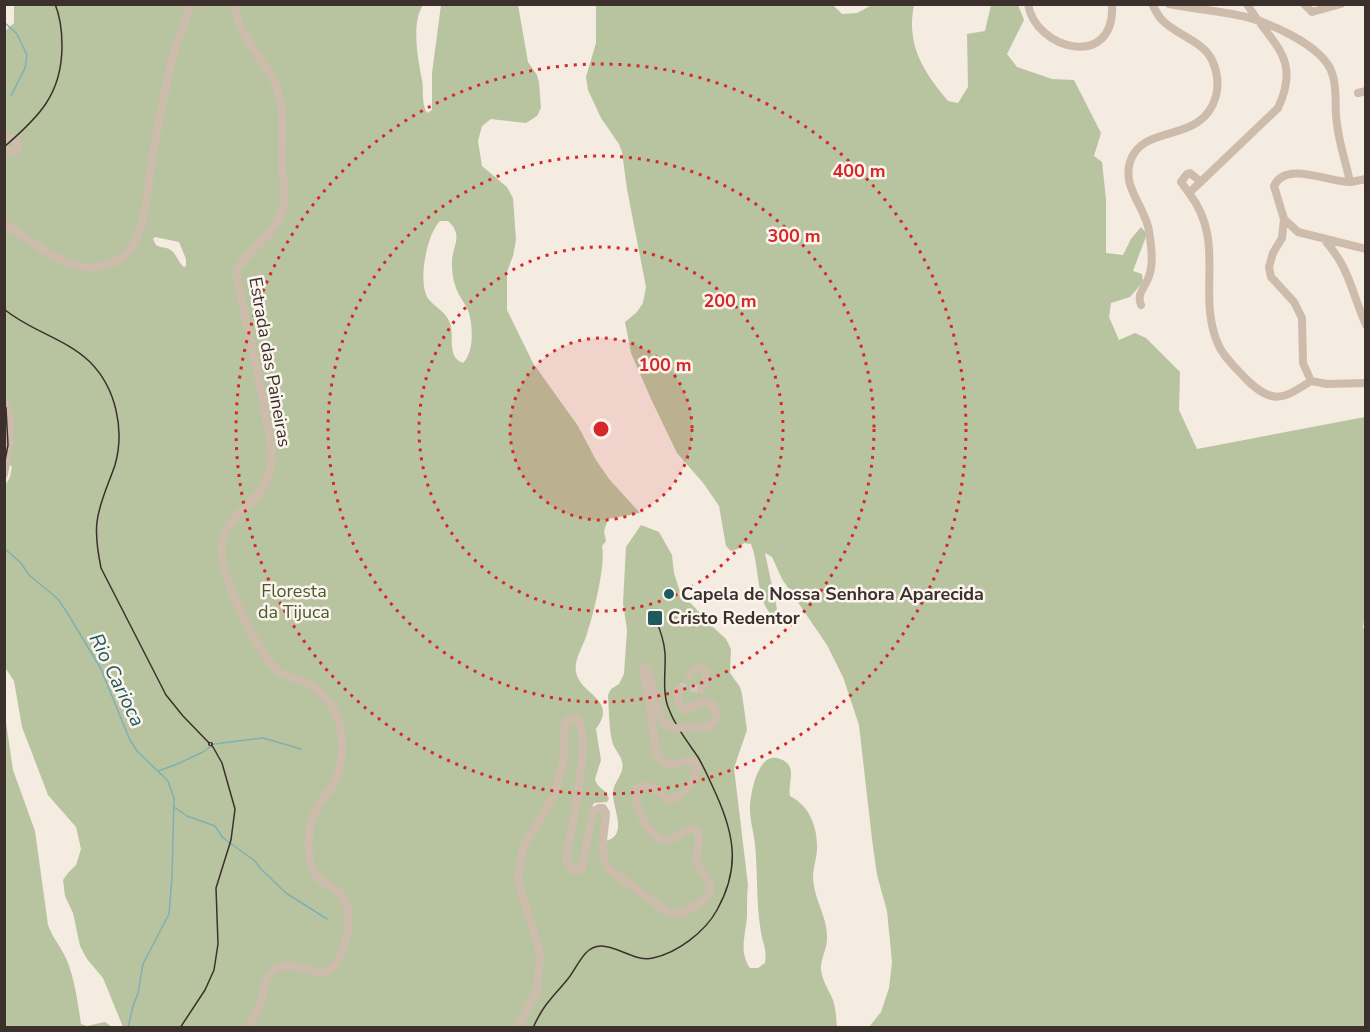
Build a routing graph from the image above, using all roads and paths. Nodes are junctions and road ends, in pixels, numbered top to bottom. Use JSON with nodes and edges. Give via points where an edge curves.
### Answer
{"nodes":[{"id":1,"x":191,"y":4,"type":"edge"},
{"id":2,"x":234,"y":4,"type":"edge"},
{"id":3,"x":1028,"y":4,"type":"edge"},
{"id":4,"x":1112,"y":4,"type":"edge"},
{"id":5,"x":1152,"y":4,"type":"edge"},
{"id":6,"x":1169,"y":4,"type":"edge"},
{"id":7,"x":1247,"y":4,"type":"edge"},
{"id":8,"x":1304,"y":4,"type":"edge"},
{"id":9,"x":1341,"y":4,"type":"edge"},
{"id":10,"x":1257,"y":20,"type":"junction"},
{"id":11,"x":4,"y":135,"type":"edge"},
{"id":12,"x":4,"y":150,"type":"edge"},
{"id":13,"x":1365,"y":179,"type":"edge"},
{"id":14,"x":1201,"y":182,"type":"junction"},
{"id":15,"x":1350,"y":182,"type":"junction"},
{"id":16,"x":1189,"y":193,"type":"junction"},
{"id":17,"x":1284,"y":219,"type":"junction"},
{"id":18,"x":4,"y":224,"type":"edge"},
{"id":19,"x":1298,"y":232,"type":"junction"},
{"id":20,"x":1281,"y":238,"type":"junction"},
{"id":21,"x":1323,"y":238,"type":"junction"},
{"id":22,"x":1343,"y":243,"type":"junction"},
{"id":23,"x":1365,"y":249,"type":"edge"},
{"id":24,"x":1338,"y":254,"type":"junction"},
{"id":25,"x":1141,"y":305,"type":"dead end"},
{"id":26,"x":1365,"y":325,"type":"edge"},
{"id":27,"x":1311,"y":381,"type":"junction"},
{"id":28,"x":1365,"y":383,"type":"edge"},
{"id":29,"x":6,"y":402,"type":"edge"},
{"id":30,"x":4,"y":474,"type":"edge"},
{"id":31,"x":690,"y":676,"type":"dead end"},
{"id":32,"x":679,"y":689,"type":"dead end"},
{"id":33,"x":701,"y":689,"type":"dead end"},
{"id":34,"x":247,"y":1028,"type":"edge"},
{"id":35,"x":518,"y":1028,"type":"edge"}],
"edges":[{"from":1,"to":18,"type":"street","via":[[173,57],[143,213],[130,250],[119,260],[101,267],[82,267],[40,248]]},
{"from":2,"to":34,"type":"street","name":"Estrada das Paineiras","via":[[243,32],[276,87],[283,124],[285,199],[276,225],[243,258],[237,271],[271,453],[270,471],[258,495],[226,527],[221,547],[223,566],[237,603],[269,663],[280,673],[305,682],[320,693],[340,721],[340,767],[309,828],[309,860],[315,874],[339,892],[347,916],[344,949],[336,965],[317,973],[285,965],[274,970]]},
{"from":3,"to":4,"type":"street","via":[[1038,27],[1051,37],[1085,48],[1098,43],[1108,31]]},
{"from":5,"to":25,"type":"street","via":[[1162,20],[1211,58],[1218,87],[1200,122],[1149,140],[1135,149],[1130,162],[1128,177],[1149,228],[1152,256],[1149,277],[1138,300]]},
{"from":6,"to":10,"type":"street"},
{"from":7,"to":10,"type":"street"},
{"from":8,"to":9,"type":"street","via":[[1312,12]]},
{"from":10,"to":14,"type":"street","via":[[1284,59],[1285,94],[1278,108]]},
{"from":10,"to":15,"type":"street","via":[[1308,46],[1329,65]]},
{"from":11,"to":12,"type":"street","via":[[18,142],[16,152]]},
{"from":13,"to":15,"type":"street"},
{"from":14,"to":16,"type":"street"},
{"from":14,"to":16,"type":"street","via":[[1187,174],[1181,182]]},
{"from":15,"to":17,"type":"street","via":[[1283,175],[1274,186]]},
{"from":16,"to":27,"type":"street","via":[[1204,220],[1210,245],[1209,312],[1219,346],[1232,364],[1269,397],[1280,398]]},
{"from":17,"to":19,"type":"street"},
{"from":17,"to":20,"type":"street"},
{"from":19,"to":20,"type":"street"},
{"from":19,"to":21,"type":"street"},
{"from":20,"to":27,"type":"street","via":[[1269,267],[1271,278],[1294,302],[1302,318],[1303,363]]},
{"from":21,"to":22,"type":"street"},
{"from":21,"to":24,"type":"street"},
{"from":22,"to":23,"type":"street"},
{"from":22,"to":24,"type":"street"},
{"from":24,"to":26,"type":"street"},
{"from":27,"to":28,"type":"street"},
{"from":29,"to":30,"type":"street","via":[[9,444]]},
{"from":31,"to":33,"type":"street","via":[[694,669],[705,670],[706,683]]},
{"from":32,"to":35,"type":"street","bridge":true,"via":[[678,700],[684,710],[703,701],[710,703],[715,707],[715,722],[708,727],[674,728],[663,723],[647,669],[642,670],[660,761],[694,761],[696,776],[678,798],[670,800],[645,785],[635,791],[635,801],[650,831],[663,840],[672,840],[688,829],[697,831],[696,862],[711,883],[708,895],[683,913],[667,912],[609,869],[602,852],[606,813],[603,808],[593,811],[582,869],[570,868],[566,860],[579,795],[582,740],[577,718],[565,722],[562,764],[553,798],[523,847],[521,858],[518,880],[540,953],[537,990]]}]}
